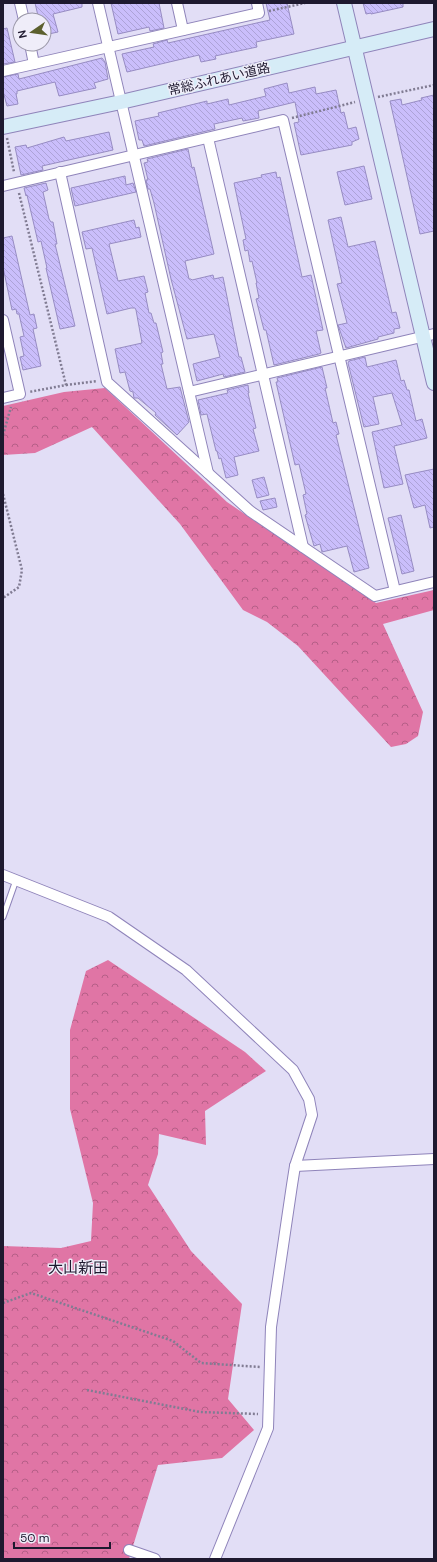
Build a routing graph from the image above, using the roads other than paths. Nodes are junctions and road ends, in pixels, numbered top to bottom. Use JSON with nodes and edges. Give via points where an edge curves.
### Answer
{"nodes":[{"id":1,"x":98,"y":3,"type":"edge"},
{"id":2,"x":177,"y":3,"type":"edge"},
{"id":3,"x":344,"y":3,"type":"edge"},
{"id":4,"x":258,"y":8,"type":"edge"},
{"id":5,"x":434,"y":29,"type":"edge"},
{"id":6,"x":183,"y":30,"type":"junction"},
{"id":7,"x":109,"y":47,"type":"junction"},
{"id":8,"x":354,"y":47,"type":"junction"},
{"id":9,"x":32,"y":52,"type":"edge"},
{"id":10,"x":34,"y":64,"type":"junction"},
{"id":11,"x":3,"y":71,"type":"edge"},
{"id":12,"x":121,"y":102,"type":"junction"},
{"id":13,"x":4,"y":127,"type":"edge"},
{"id":14,"x":208,"y":138,"type":"junction"},
{"id":15,"x":134,"y":155,"type":"junction"},
{"id":16,"x":60,"y":172,"type":"junction"},
{"id":17,"x":3,"y":186,"type":"edge"},
{"id":18,"x":3,"y":320,"type":"edge"},
{"id":19,"x":429,"y":335,"type":"edge"},
{"id":20,"x":339,"y":356,"type":"junction"},
{"id":21,"x":263,"y":374,"type":"junction"},
{"id":22,"x":434,"y":383,"type":"edge"},
{"id":23,"x":189,"y":392,"type":"junction"},
{"id":24,"x":3,"y":398,"type":"edge"},
{"id":25,"x":208,"y":473,"type":"junction"},
{"id":26,"x":303,"y":547,"type":"junction"},
{"id":27,"x":434,"y":582,"type":"edge"},
{"id":28,"x":395,"y":591,"type":"junction"},
{"id":29,"x":3,"y":875,"type":"edge"},
{"id":30,"x":16,"y":880,"type":"junction"},
{"id":31,"x":3,"y":917,"type":"edge"},
{"id":32,"x":434,"y":1159,"type":"edge"},
{"id":33,"x":295,"y":1166,"type":"junction"},
{"id":34,"x":129,"y":1550,"type":"dead end"},
{"id":35,"x":155,"y":1559,"type":"edge"},
{"id":36,"x":215,"y":1559,"type":"edge"}],
"edges":[{"from":1,"to":7,"type":"street"},
{"from":2,"to":6,"type":"street"},
{"from":3,"to":8,"type":"street"},
{"from":4,"to":6,"type":"street"},
{"from":5,"to":8,"type":"street","name":"常総ふれあい道路"},
{"from":6,"to":7,"type":"street"},
{"from":7,"to":10,"type":"street"},
{"from":7,"to":12,"type":"street"},
{"from":8,"to":12,"type":"street","name":"常総ふれあい道路"},
{"from":8,"to":19,"type":"street"},
{"from":9,"to":10,"type":"street"},
{"from":10,"to":11,"type":"street"},
{"from":12,"to":13,"type":"street","name":"常総ふれあい道路"},
{"from":12,"to":15,"type":"street"},
{"from":14,"to":15,"type":"street"},
{"from":14,"to":20,"type":"street","via":[[283,120]]},
{"from":14,"to":21,"type":"street"},
{"from":15,"to":16,"type":"street"},
{"from":15,"to":23,"type":"street"},
{"from":16,"to":17,"type":"street"},
{"from":16,"to":25,"type":"street","via":[[107,382]]},
{"from":18,"to":24,"type":"street","via":[[17,395]]},
{"from":19,"to":20,"type":"street"},
{"from":19,"to":22,"type":"street"},
{"from":20,"to":21,"type":"street"},
{"from":20,"to":28,"type":"street"},
{"from":21,"to":23,"type":"street"},
{"from":21,"to":26,"type":"street"},
{"from":23,"to":25,"type":"street"},
{"from":25,"to":26,"type":"street","via":[[250,511]]},
{"from":26,"to":28,"type":"street","via":[[375,596]]},
{"from":27,"to":28,"type":"street"},
{"from":29,"to":30,"type":"street"},
{"from":30,"to":31,"type":"lane"},
{"from":30,"to":33,"type":"street","via":[[109,917],[186,970],[293,1070],[309,1099],[312,1115]]},
{"from":32,"to":33,"type":"street"},
{"from":33,"to":36,"type":"street","via":[[271,1327],[268,1428]]},
{"from":34,"to":35,"type":"street"}]}
